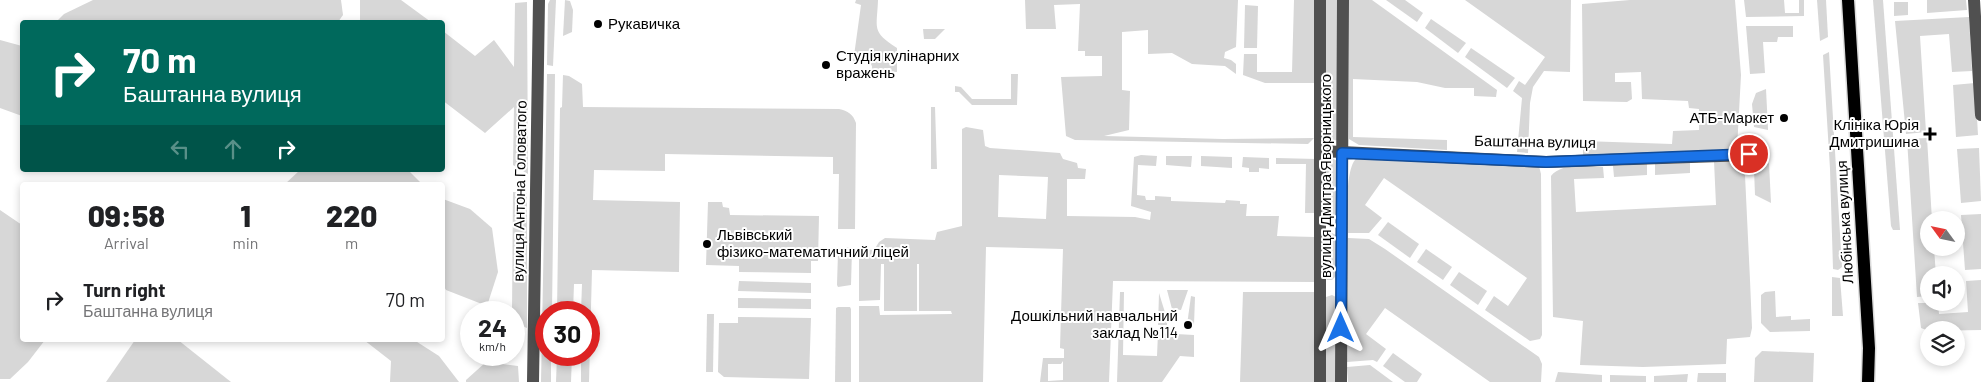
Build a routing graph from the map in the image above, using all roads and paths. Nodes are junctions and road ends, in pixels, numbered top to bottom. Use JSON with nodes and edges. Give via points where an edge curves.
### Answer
{"nodes":[{"id":1,"x":538,"y":0,"type":"edge"},
{"id":2,"x":1320,"y":0,"type":"edge"},
{"id":3,"x":1343,"y":0,"type":"edge"},
{"id":4,"x":1848,"y":0,"type":"edge"},
{"id":5,"x":1974,"y":0,"type":"edge"},
{"id":6,"x":1981,"y":115,"type":"edge"},
{"id":7,"x":1320,"y":151,"type":"junction"},
{"id":8,"x":1342,"y":153,"type":"junction"},
{"id":9,"x":1749,"y":154,"type":"dead end"},
{"id":10,"x":533,"y":382,"type":"edge"},
{"id":11,"x":1320,"y":382,"type":"edge"},
{"id":12,"x":1341,"y":382,"type":"edge"},
{"id":13,"x":1868,"y":382,"type":"edge"}],
"edges":[{"from":1,"to":10,"type":"street","name":"вулиця Антона Головатого"},
{"from":2,"to":7,"type":"street","name":"вулиця Дмитра Яворницького"},
{"from":3,"to":8,"type":"street","name":"вулиця Дмитра Яворницького"},
{"from":4,"to":13,"type":"main road","name":"Любінська вулиця","via":[[1869,348]]},
{"from":5,"to":6,"type":"street"},
{"from":7,"to":8,"type":"street","name":"Баштанна вулиця"},
{"from":7,"to":11,"type":"street","name":"вулиця Дмитра Яворницького"},
{"from":8,"to":9,"type":"street","name":"Баштанна вулиця","via":[[1546,162]]},
{"from":8,"to":12,"type":"street","name":"вулиця Дмитра Яворницького"}]}
